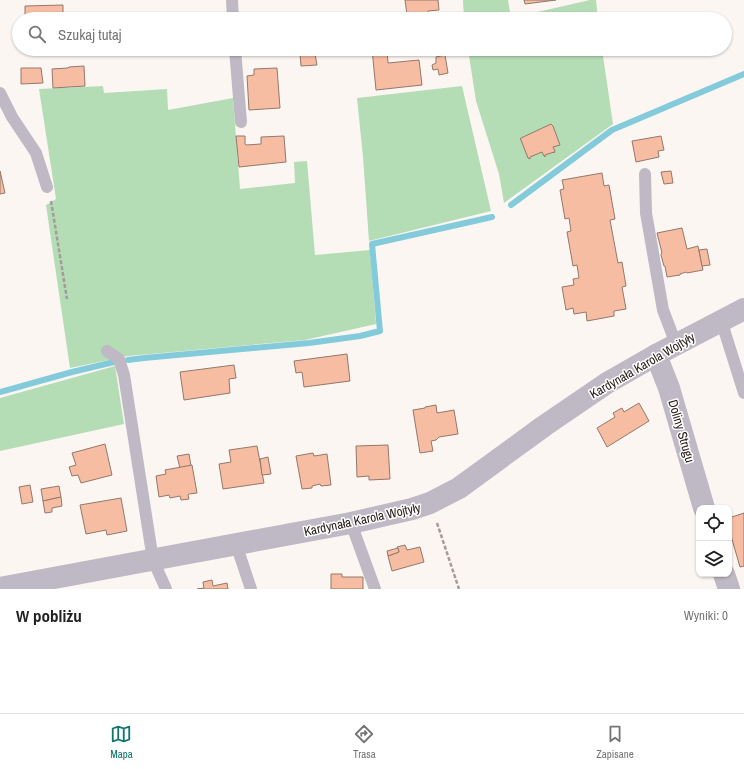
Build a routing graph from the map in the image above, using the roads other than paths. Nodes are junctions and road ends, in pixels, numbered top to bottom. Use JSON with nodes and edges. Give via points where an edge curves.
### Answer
{"nodes":[{"id":1,"x":232,"y":0,"type":"edge"},
{"id":2,"x":233,"y":12,"type":"edge"},
{"id":3,"x":236,"y":56,"type":"edge"},
{"id":4,"x":0,"y":93,"type":"edge"},
{"id":5,"x":241,"y":122,"type":"dead end"},
{"id":6,"x":645,"y":174,"type":"dead end"},
{"id":7,"x":47,"y":187,"type":"road end"},
{"id":8,"x":744,"y":309,"type":"edge"},
{"id":9,"x":721,"y":320,"type":"junction"},
{"id":10,"x":676,"y":344,"type":"junction"},
{"id":11,"x":107,"y":351,"type":"dead end"},
{"id":12,"x":656,"y":355,"type":"junction"},
{"id":13,"x":744,"y":393,"type":"edge"},
{"id":14,"x":703,"y":505,"type":"edge"},
{"id":15,"x":351,"y":523,"type":"junction"},
{"id":16,"x":236,"y":544,"type":"junction"},
{"id":17,"x":153,"y":560,"type":"junction"},
{"id":18,"x":725,"y":577,"type":"edge"},
{"id":19,"x":0,"y":588,"type":"edge"},
{"id":20,"x":166,"y":589,"type":"edge"},
{"id":21,"x":251,"y":589,"type":"edge"},
{"id":22,"x":375,"y":589,"type":"edge"},
{"id":23,"x":728,"y":589,"type":"edge"}],
"edges":[{"from":1,"to":2,"type":"lane"},
{"from":3,"to":5,"type":"lane"},
{"from":4,"to":7,"type":"lane","via":[[36,153]]},
{"from":6,"to":10,"type":"lane","via":[[646,213],[663,310]]},
{"from":8,"to":9,"type":"street","name":"Kardynała Karola Wojtyły"},
{"from":9,"to":10,"type":"street","name":"Kardynała Karola Wojtyły"},
{"from":9,"to":13,"type":"lane"},
{"from":10,"to":12,"type":"street","name":"Kardynała Karola Wojtyły"},
{"from":11,"to":17,"type":"lane","via":[[119,359],[124,375]]},
{"from":12,"to":14,"type":"street","name":"Doliny Strugu","via":[[669,388]]},
{"from":12,"to":15,"type":"street","name":"Kardynała Karola Wojtyły","via":[[583,399],[459,488],[412,509]]},
{"from":15,"to":16,"type":"street","name":"Kardynała Karola Wojtyły"},
{"from":15,"to":22,"type":"lane"},
{"from":16,"to":17,"type":"street","name":"Kardynała Karola Wojtyły"},
{"from":16,"to":21,"type":"lane"},
{"from":17,"to":19,"type":"street","name":"Kardynała Karola Wojtyły"},
{"from":17,"to":20,"type":"lane"},
{"from":18,"to":23,"type":"street"}]}
